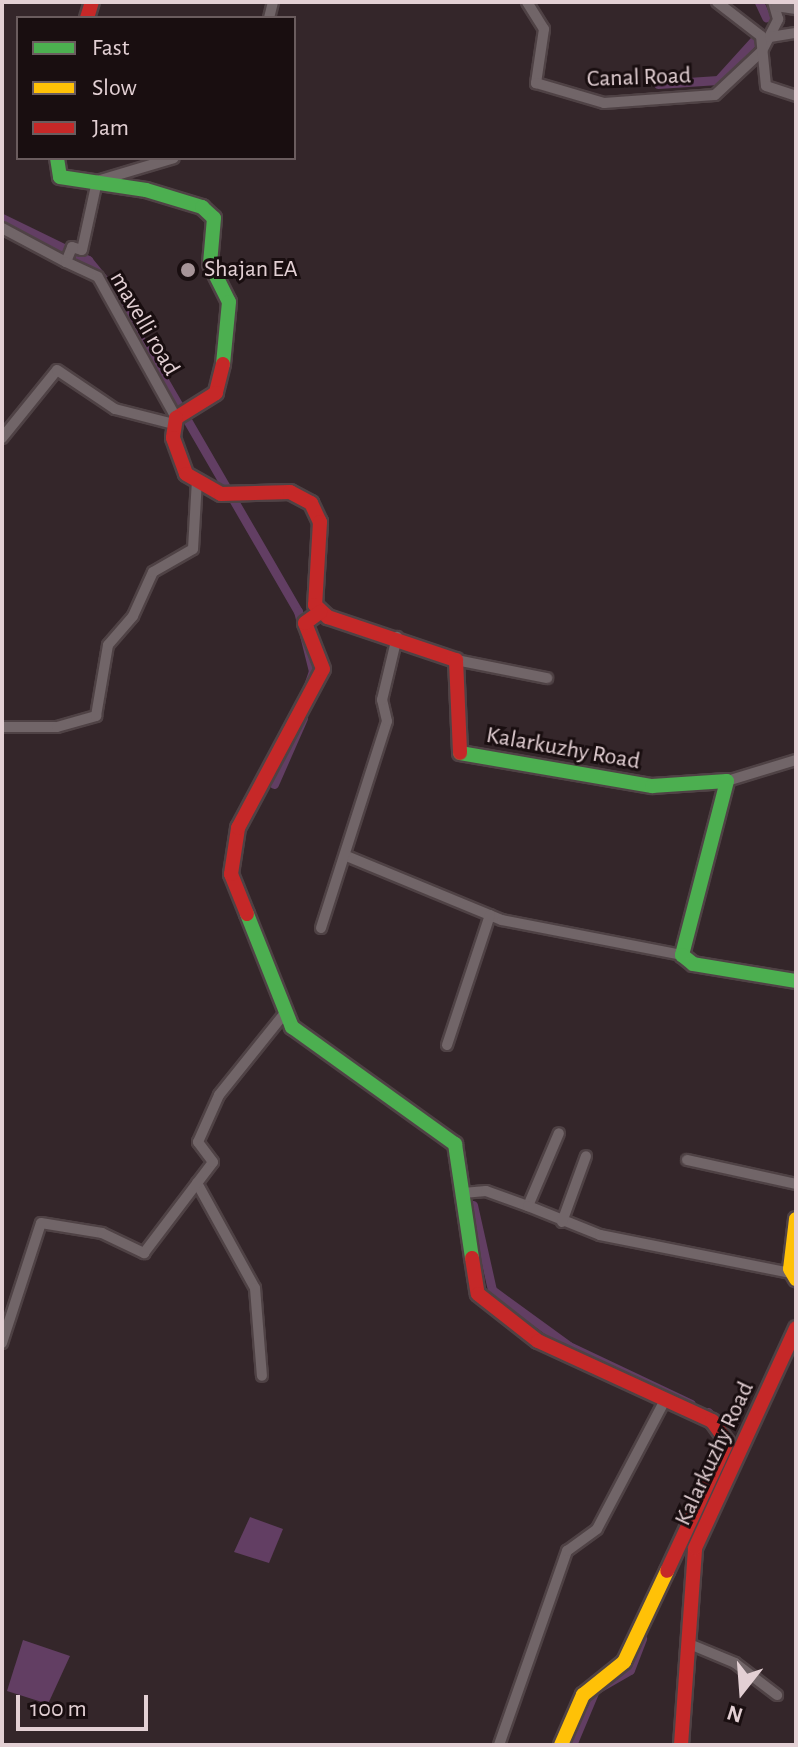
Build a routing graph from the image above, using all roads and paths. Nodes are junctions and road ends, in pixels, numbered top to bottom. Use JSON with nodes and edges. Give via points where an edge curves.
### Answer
{"nodes":[{"id":1,"x":527,"y":2,"type":"edge"},
{"id":2,"x":717,"y":2,"type":"edge"},
{"id":3,"x":775,"y":4,"type":"edge"},
{"id":4,"x":796,"y":9,"type":"edge"},
{"id":5,"x":796,"y":33,"type":"edge"},
{"id":6,"x":770,"y":37,"type":"junction"},
{"id":7,"x":762,"y":51,"type":"junction"},
{"id":8,"x":796,"y":96,"type":"edge"},
{"id":9,"x":57,"y":160,"type":"edge"},
{"id":10,"x":167,"y":160,"type":"edge"},
{"id":11,"x":97,"y":181,"type":"junction"},
{"id":12,"x":2,"y":228,"type":"edge"},
{"id":13,"x":68,"y":257,"type":"junction"},
{"id":14,"x":178,"y":417,"type":"junction"},
{"id":15,"x":2,"y":438,"type":"edge"},
{"id":16,"x":197,"y":479,"type":"junction"},
{"id":17,"x":320,"y":612,"type":"junction"},
{"id":18,"x":397,"y":637,"type":"junction"},
{"id":19,"x":456,"y":660,"type":"junction"},
{"id":20,"x":547,"y":678,"type":"dead end"},
{"id":21,"x":2,"y":727,"type":"edge"},
{"id":22,"x":796,"y":760,"type":"edge"},
{"id":23,"x":727,"y":781,"type":"junction"},
{"id":24,"x":349,"y":857,"type":"junction"},
{"id":25,"x":490,"y":915,"type":"junction"},
{"id":26,"x":321,"y":928,"type":"dead end"},
{"id":27,"x":682,"y":955,"type":"junction"},
{"id":28,"x":796,"y":981,"type":"edge"},
{"id":29,"x":285,"y":1013,"type":"junction"},
{"id":30,"x":447,"y":1045,"type":"dead end"},
{"id":31,"x":559,"y":1133,"type":"dead end"},
{"id":32,"x":586,"y":1156,"type":"dead end"},
{"id":33,"x":687,"y":1160,"type":"dead end"},
{"id":34,"x":197,"y":1183,"type":"junction"},
{"id":35,"x":796,"y":1184,"type":"edge"},
{"id":36,"x":463,"y":1193,"type":"junction"},
{"id":37,"x":528,"y":1206,"type":"junction"},
{"id":38,"x":796,"y":1219,"type":"edge"},
{"id":39,"x":562,"y":1222,"type":"junction"},
{"id":40,"x":793,"y":1276,"type":"edge"},
{"id":41,"x":796,"y":1328,"type":"edge"},
{"id":42,"x":2,"y":1343,"type":"edge"},
{"id":43,"x":262,"y":1376,"type":"dead end"},
{"id":44,"x":664,"y":1402,"type":"junction"},
{"id":45,"x":687,"y":1643,"type":"junction"},
{"id":46,"x":777,"y":1695,"type":"dead end"},
{"id":47,"x":499,"y":1745,"type":"edge"},
{"id":48,"x":561,"y":1745,"type":"edge"},
{"id":49,"x":681,"y":1745,"type":"edge"}],
"edges":[{"from":1,"to":7,"type":"street","name":"Canal Road","via":[[544,29],[536,83],[586,103],[715,95]]},
{"from":2,"to":7,"type":"street","via":[[752,24]]},
{"from":3,"to":4,"type":"street"},
{"from":3,"to":6,"type":"street","name":"Canal Road"},
{"from":5,"to":6,"type":"street"},
{"from":6,"to":7,"type":"street","name":"Canal Road"},
{"from":7,"to":8,"type":"street","via":[[764,83]]},
{"from":9,"to":11,"type":"main road","via":[[60,177]]},
{"from":10,"to":11,"type":"street"},
{"from":11,"to":13,"type":"street","via":[[82,250]]},
{"from":11,"to":14,"type":"main road","via":[[202,207],[214,218],[210,264],[229,302],[222,379],[216,393]]},
{"from":12,"to":13,"type":"street"},
{"from":13,"to":14,"type":"street","name":"mavelli road","via":[[98,277]]},
{"from":14,"to":15,"type":"street","via":[[115,409],[57,370]]},
{"from":14,"to":16,"type":"main road","via":[[180,461]]},
{"from":16,"to":17,"type":"main road","via":[[221,494],[250,490],[303,496],[318,512]]},
{"from":16,"to":21,"type":"street","via":[[193,549],[153,572],[133,616],[108,645],[96,716],[57,727]]},
{"from":17,"to":18,"type":"main road"},
{"from":17,"to":29,"type":"main road","via":[[305,623],[323,669],[317,689],[263,772],[238,828],[231,874]]},
{"from":18,"to":19,"type":"main road"},
{"from":18,"to":24,"type":"street","via":[[382,700],[387,721]]},
{"from":19,"to":20,"type":"street"},
{"from":19,"to":23,"type":"main road","name":"Kalarkuzhy Road","via":[[453,722],[460,754],[652,786]]},
{"from":22,"to":23,"type":"street"},
{"from":23,"to":27,"type":"main road"},
{"from":24,"to":25,"type":"street"},
{"from":24,"to":26,"type":"street"},
{"from":25,"to":27,"type":"street"},
{"from":25,"to":30,"type":"street"},
{"from":27,"to":28,"type":"main road","via":[[693,964]]},
{"from":29,"to":34,"type":"street","via":[[219,1095],[198,1142],[213,1162]]},
{"from":29,"to":36,"type":"main road","via":[[292,1027],[455,1144]]},
{"from":31,"to":37,"type":"street"},
{"from":32,"to":39,"type":"street"},
{"from":33,"to":35,"type":"street"},
{"from":34,"to":42,"type":"street","via":[[144,1253],[102,1233],[41,1223]]},
{"from":34,"to":43,"type":"street","via":[[255,1288]]},
{"from":36,"to":37,"type":"street","via":[[486,1191]]},
{"from":36,"to":44,"type":"main road","via":[[478,1294],[538,1341]]},
{"from":37,"to":39,"type":"street"},
{"from":38,"to":40,"type":"main road"},
{"from":39,"to":40,"type":"street"},
{"from":41,"to":45,"type":"main road","name":"Kalarkuzhy Road","via":[[695,1548]]},
{"from":44,"to":47,"type":"street","via":[[597,1529],[567,1551]]},
{"from":44,"to":48,"type":"main road","via":[[712,1421],[727,1442],[624,1662],[583,1695]]},
{"from":45,"to":46,"type":"street","via":[[724,1656]]},
{"from":45,"to":49,"type":"main road","name":"Kalarkuzhy Road"}]}
